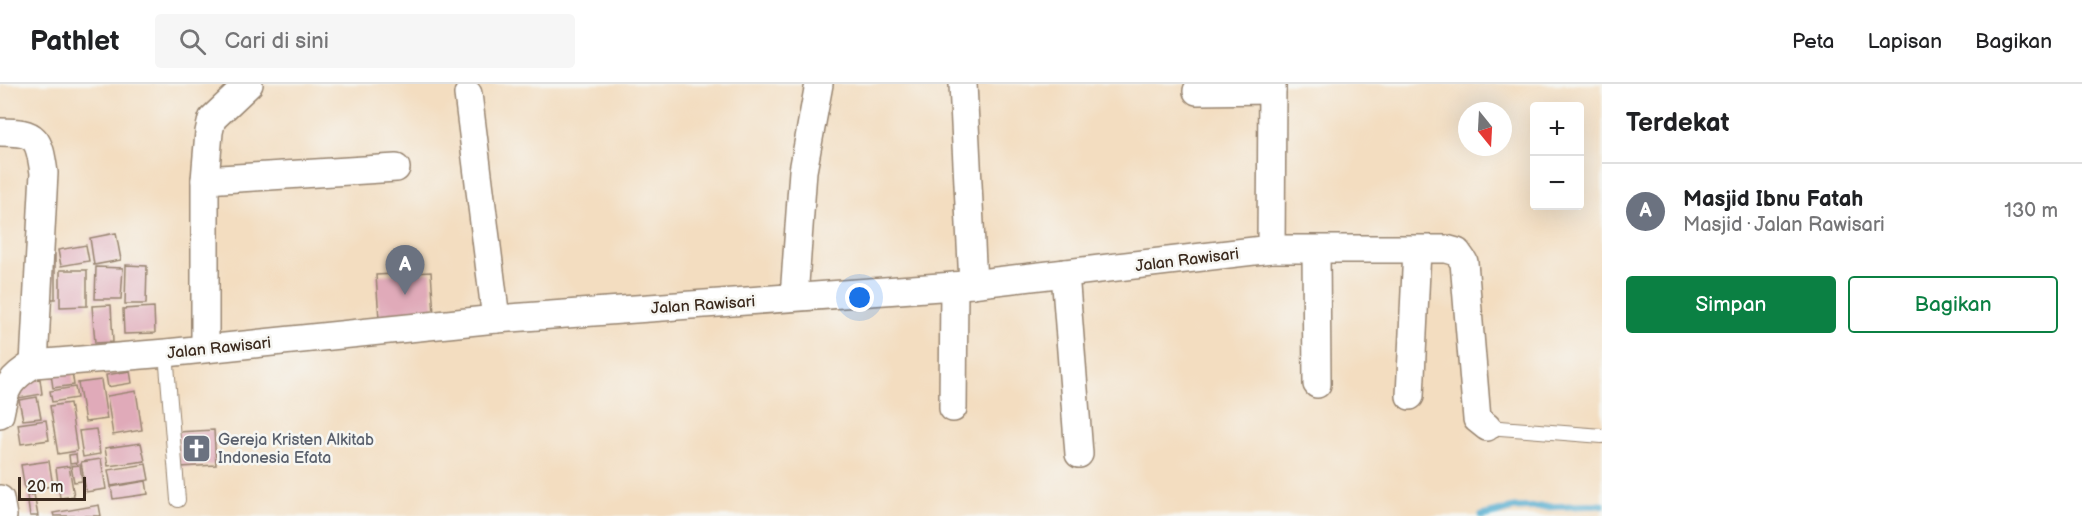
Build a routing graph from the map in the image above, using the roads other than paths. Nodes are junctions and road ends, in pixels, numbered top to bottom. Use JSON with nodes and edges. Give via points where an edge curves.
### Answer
{"nodes":[{"id":1,"x":249,"y":84,"type":"edge"},
{"id":2,"x":819,"y":84,"type":"edge"},
{"id":3,"x":963,"y":84,"type":"edge"},
{"id":4,"x":1272,"y":87,"type":"edge"},
{"id":5,"x":1197,"y":91,"type":"dead end"},
{"id":6,"x":468,"y":94,"type":"dead end"},
{"id":7,"x":0,"y":132,"type":"edge"},
{"id":8,"x":396,"y":168,"type":"dead end"},
{"id":9,"x":205,"y":180,"type":"junction"},
{"id":10,"x":1271,"y":249,"type":"junction"},
{"id":11,"x":1316,"y":250,"type":"junction"},
{"id":12,"x":1417,"y":250,"type":"junction"},
{"id":13,"x":1065,"y":273,"type":"junction"},
{"id":14,"x":964,"y":285,"type":"junction"},
{"id":15,"x":794,"y":297,"type":"junction"},
{"id":16,"x":496,"y":319,"type":"junction"},
{"id":17,"x":205,"y":348,"type":"junction"},
{"id":18,"x":166,"y":353,"type":"junction"},
{"id":19,"x":34,"y":364,"type":"junction"},
{"id":20,"x":1317,"y":384,"type":"dead end"},
{"id":21,"x":1410,"y":396,"type":"dead end"},
{"id":22,"x":953,"y":408,"type":"dead end"},
{"id":23,"x":0,"y":414,"type":"edge"},
{"id":24,"x":1487,"y":427,"type":"joint"},
{"id":25,"x":1602,"y":436,"type":"edge"},
{"id":26,"x":1079,"y":454,"type":"dead end"},
{"id":27,"x":0,"y":499,"type":"edge"},
{"id":28,"x":178,"y":500,"type":"dead end"},
{"id":29,"x":3,"y":516,"type":"edge"}],
"edges":[{"from":1,"to":9,"type":"street","via":[[212,119]]},
{"from":2,"to":15,"type":"street","via":[[803,171]]},
{"from":3,"to":14,"type":"street"},
{"from":4,"to":5,"type":"street"},
{"from":4,"to":10,"type":"street"},
{"from":6,"to":16,"type":"street"},
{"from":7,"to":19,"type":"street","via":[[22,132],[41,147],[44,173]]},
{"from":8,"to":9,"type":"street"},
{"from":9,"to":17,"type":"street"},
{"from":10,"to":11,"type":"street","name":"Jalan Rawisari"},
{"from":10,"to":13,"type":"street","name":"Jalan Rawisari"},
{"from":11,"to":12,"type":"street","name":"Jalan Rawisari"},
{"from":11,"to":20,"type":"street"},
{"from":12,"to":21,"type":"street"},
{"from":12,"to":24,"type":"street","name":"Jalan Rawisari","via":[[1446,249],[1457,252],[1464,262],[1474,401],[1477,418]]},
{"from":13,"to":14,"type":"street","name":"Jalan Rawisari"},
{"from":13,"to":26,"type":"street"},
{"from":14,"to":15,"type":"street","name":"Jalan Rawisari"},
{"from":14,"to":22,"type":"street"},
{"from":15,"to":16,"type":"street","name":"Jalan Rawisari"},
{"from":16,"to":17,"type":"street","name":"Jalan Rawisari"},
{"from":17,"to":18,"type":"street","name":"Jalan Rawisari"},
{"from":18,"to":19,"type":"street","name":"Jalan Rawisari"},
{"from":18,"to":28,"type":"lane"},
{"from":19,"to":23,"type":"street","via":[[10,382]]},
{"from":24,"to":25,"type":"lane"},
{"from":27,"to":29,"type":"street"}]}
